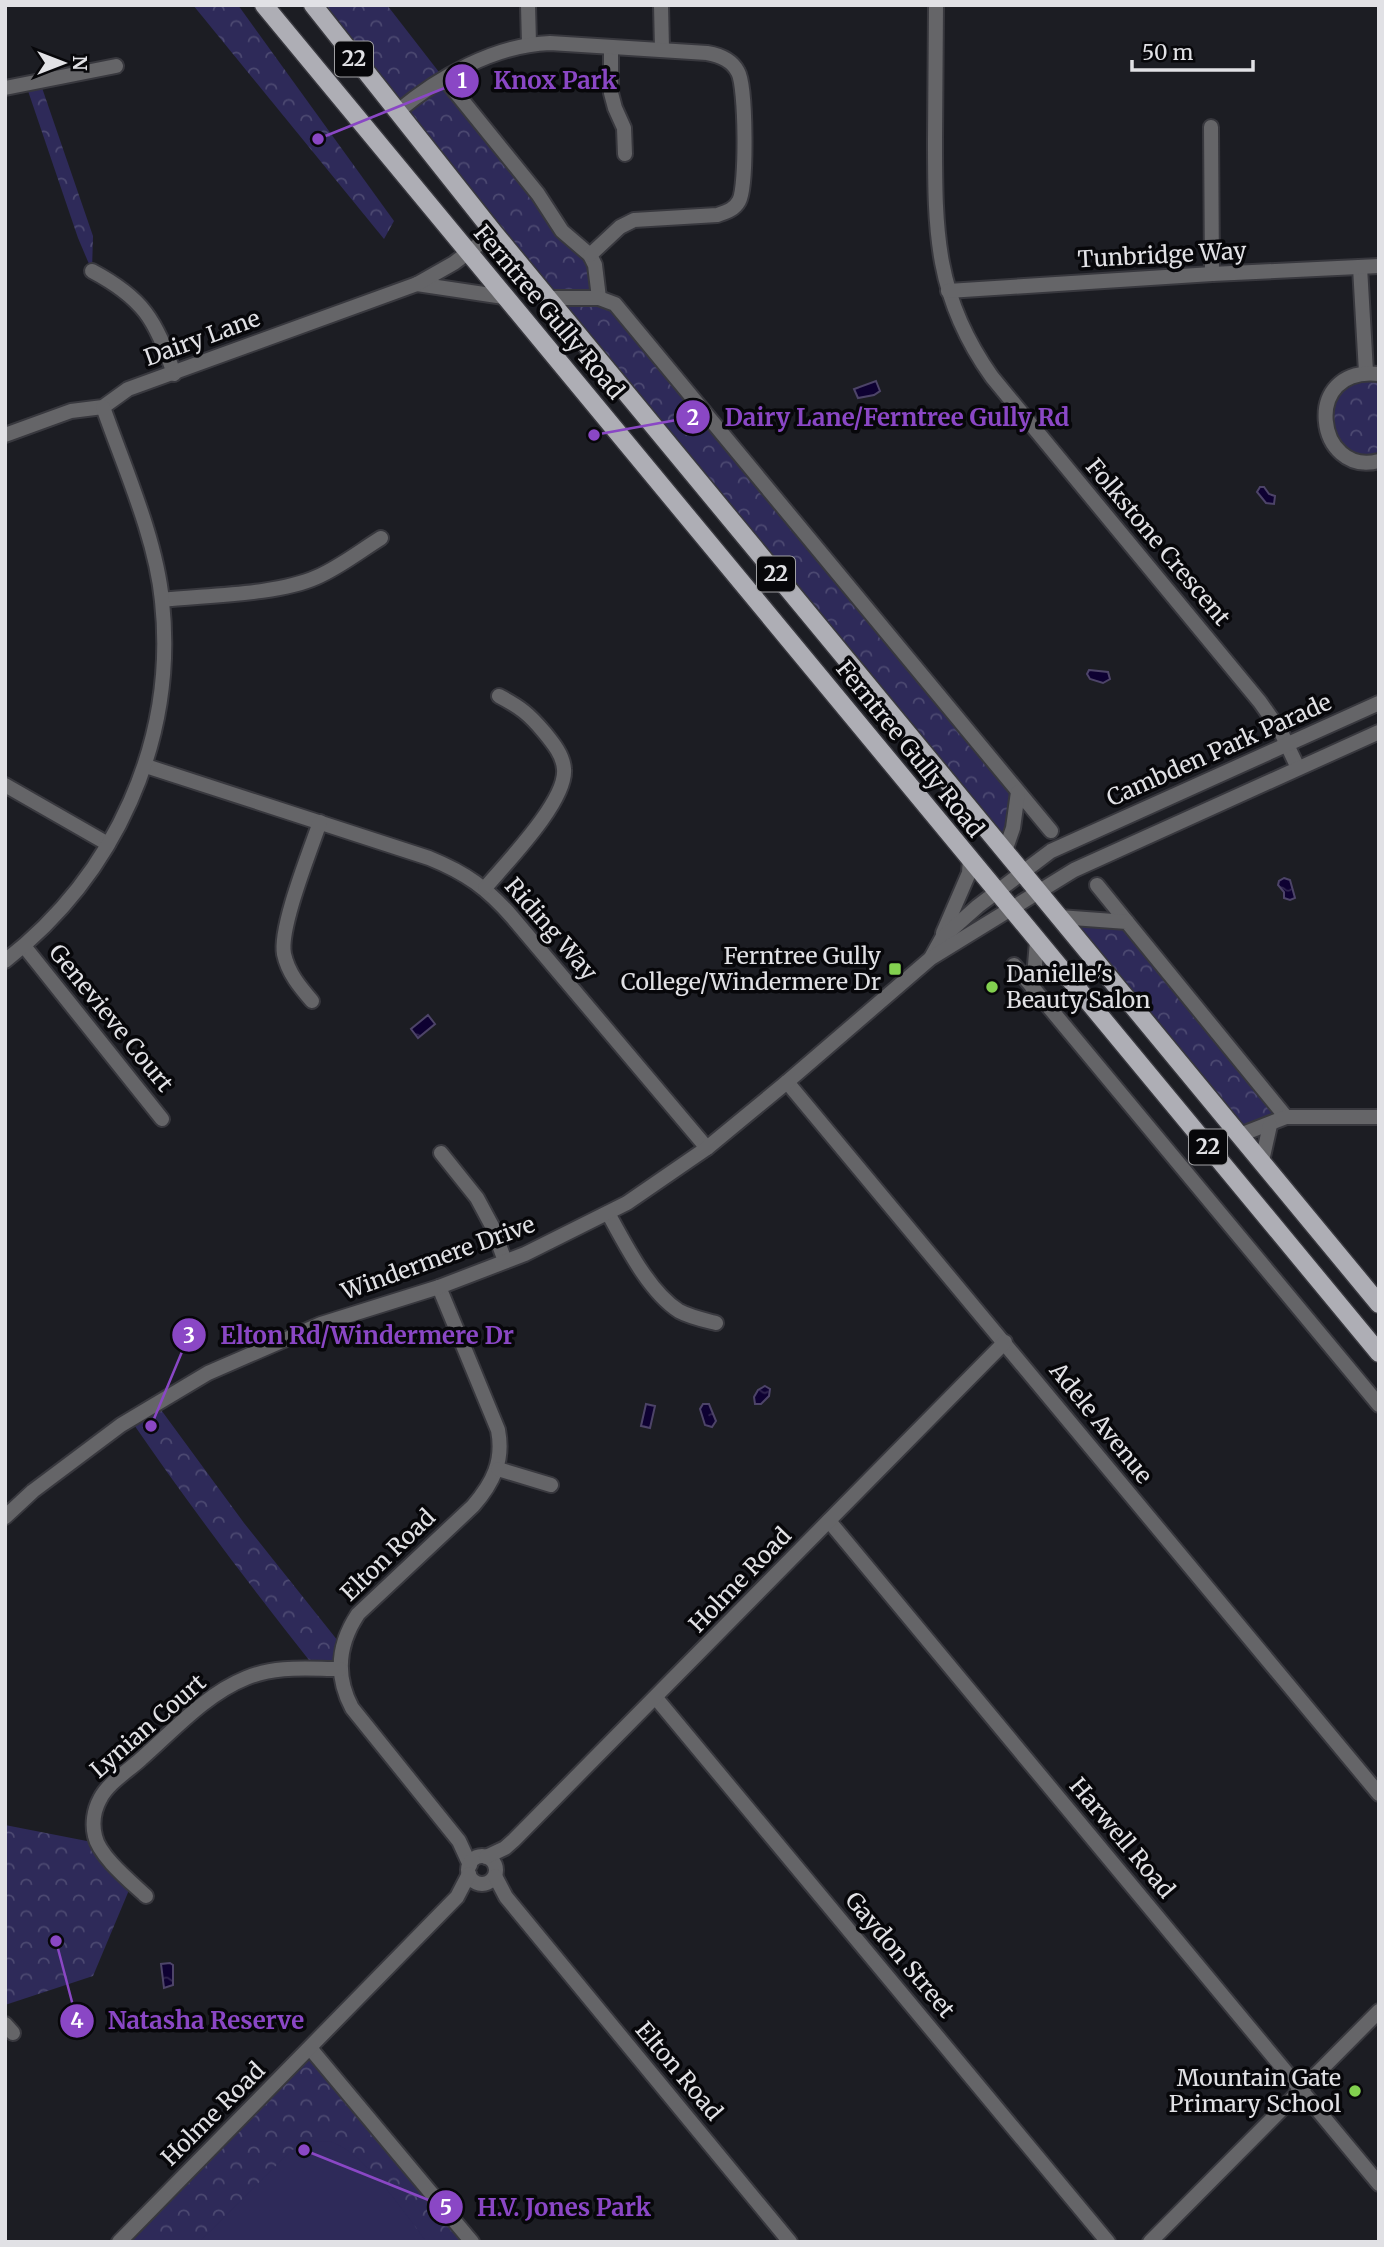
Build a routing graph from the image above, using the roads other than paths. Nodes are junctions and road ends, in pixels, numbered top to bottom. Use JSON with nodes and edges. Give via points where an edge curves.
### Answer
{"nodes":[{"id":1,"x":264,"y":5,"type":"edge"},
{"id":2,"x":313,"y":5,"type":"edge"},
{"id":3,"x":528,"y":5,"type":"edge"},
{"id":4,"x":661,"y":5,"type":"edge"},
{"id":5,"x":936,"y":5,"type":"edge"},
{"id":6,"x":529,"y":44,"type":"junction"},
{"id":7,"x":611,"y":47,"type":"junction"},
{"id":8,"x":662,"y":49,"type":"junction"},
{"id":9,"x":116,"y":66,"type":"dead end"},
{"id":10,"x":445,"y":79,"type":"junction"},
{"id":11,"x":5,"y":88,"type":"edge"},
{"id":12,"x":397,"y":111,"type":"junction"},
{"id":13,"x":1211,"y":127,"type":"dead end"},
{"id":14,"x":625,"y":154,"type":"dead end"},
{"id":15,"x":494,"y":233,"type":"junction"},
{"id":16,"x":468,"y":253,"type":"junction"},
{"id":17,"x":590,"y":255,"type":"junction"},
{"id":18,"x":1379,"y":266,"type":"edge"},
{"id":19,"x":1360,"y":267,"type":"junction"},
{"id":20,"x":92,"y":271,"type":"dead end"},
{"id":21,"x":1212,"y":274,"type":"junction"},
{"id":22,"x":417,"y":284,"type":"junction"},
{"id":23,"x":948,"y":291,"type":"junction"},
{"id":24,"x":505,"y":297,"type":"junction"},
{"id":25,"x":547,"y":298,"type":"junction"},
{"id":26,"x":599,"y":298,"type":"junction"},
{"id":27,"x":1372,"y":373,"type":"edge"},
{"id":28,"x":174,"y":374,"type":"junction"},
{"id":29,"x":103,"y":407,"type":"junction"},
{"id":30,"x":5,"y":435,"type":"edge"},
{"id":31,"x":1379,"y":461,"type":"edge"},
{"id":32,"x":381,"y":538,"type":"dead end"},
{"id":33,"x":162,"y":600,"type":"junction"},
{"id":34,"x":499,"y":696,"type":"dead end"},
{"id":35,"x":1379,"y":703,"type":"edge"},
{"id":36,"x":1379,"y":732,"type":"edge"},
{"id":37,"x":1287,"y":744,"type":"junction"},
{"id":38,"x":146,"y":766,"type":"junction"},
{"id":39,"x":1298,"y":768,"type":"junction"},
{"id":40,"x":5,"y":785,"type":"edge"},
{"id":41,"x":1018,"y":792,"type":"junction"},
{"id":42,"x":320,"y":822,"type":"junction"},
{"id":43,"x":1051,"y":831,"type":"dead end"},
{"id":44,"x":1079,"y":838,"type":"junction"},
{"id":45,"x":108,"y":844,"type":"junction"},
{"id":46,"x":1006,"y":850,"type":"junction"},
{"id":47,"x":970,"y":859,"type":"junction"},
{"id":48,"x":1093,"y":861,"type":"junction"},
{"id":49,"x":1022,"y":871,"type":"junction"},
{"id":50,"x":1097,"y":885,"type":"dead end"},
{"id":51,"x":485,"y":888,"type":"junction"},
{"id":52,"x":1039,"y":891,"type":"junction"},
{"id":53,"x":996,"y":892,"type":"junction"},
{"id":54,"x":1010,"y":910,"type":"junction"},
{"id":55,"x":1059,"y":917,"type":"junction"},
{"id":56,"x":1127,"y":922,"type":"junction"},
{"id":57,"x":942,"y":937,"type":"junction"},
{"id":58,"x":1037,"y":941,"type":"junction"},
{"id":59,"x":24,"y":946,"type":"junction"},
{"id":60,"x":931,"y":958,"type":"junction"},
{"id":61,"x":5,"y":961,"type":"edge"},
{"id":62,"x":1014,"y":965,"type":"dead end"},
{"id":63,"x":1033,"y":989,"type":"junction"},
{"id":64,"x":312,"y":1000,"type":"dead end"},
{"id":65,"x":788,"y":1082,"type":"junction"},
{"id":66,"x":1286,"y":1117,"type":"junction"},
{"id":67,"x":1379,"y":1117,"type":"edge"},
{"id":68,"x":162,"y":1119,"type":"dead end"},
{"id":69,"x":1270,"y":1125,"type":"junction"},
{"id":70,"x":1240,"y":1135,"type":"junction"},
{"id":71,"x":707,"y":1148,"type":"junction"},
{"id":72,"x":441,"y":1153,"type":"dead end"},
{"id":73,"x":1262,"y":1161,"type":"junction"},
{"id":74,"x":608,"y":1213,"type":"junction"},
{"id":75,"x":505,"y":1261,"type":"junction"},
{"id":76,"x":439,"y":1287,"type":"junction"},
{"id":77,"x":1379,"y":1304,"type":"edge"},
{"id":78,"x":716,"y":1323,"type":"dead end"},
{"id":79,"x":1005,"y":1342,"type":"junction"},
{"id":80,"x":1379,"y":1353,"type":"edge"},
{"id":81,"x":1379,"y":1405,"type":"edge"},
{"id":82,"x":498,"y":1469,"type":"junction"},
{"id":83,"x":551,"y":1485,"type":"dead end"},
{"id":84,"x":5,"y":1517,"type":"edge"},
{"id":85,"x":829,"y":1521,"type":"junction"},
{"id":86,"x":340,"y":1670,"type":"junction"},
{"id":87,"x":656,"y":1698,"type":"junction"},
{"id":88,"x":1379,"y":1794,"type":"edge"},
{"id":89,"x":483,"y":1870,"type":"junction"},
{"id":90,"x":146,"y":1896,"type":"dead end"},
{"id":91,"x":1379,"y":2011,"type":"edge"},
{"id":92,"x":310,"y":2048,"type":"junction"},
{"id":93,"x":1301,"y":2090,"type":"junction"},
{"id":94,"x":1379,"y":2184,"type":"edge"},
{"id":95,"x":119,"y":2242,"type":"edge"},
{"id":96,"x":472,"y":2242,"type":"edge"},
{"id":97,"x":790,"y":2242,"type":"edge"},
{"id":98,"x":1108,"y":2242,"type":"edge"},
{"id":99,"x":1150,"y":2242,"type":"edge"}],
"edges":[{"from":1,"to":16,"type":"main road","name":"Ferntree Gully Road","number":"22"},
{"from":2,"to":12,"type":"main road","name":"Ferntree Gully Road","number":"22"},
{"from":3,"to":6,"type":"street"},
{"from":4,"to":8,"type":"street"},
{"from":5,"to":23,"type":"street","name":"Folkstone Crescent","via":[[936,227]]},
{"from":6,"to":7,"type":"street"},
{"from":6,"to":10,"type":"street","via":[[486,58]]},
{"from":7,"to":8,"type":"street"},
{"from":7,"to":14,"type":"street","via":[[611,93],[624,128]]},
{"from":8,"to":17,"type":"street","via":[[714,54],[737,70],[744,92],[742,195],[732,209],[717,215],[629,222]]},
{"from":9,"to":11,"type":"street"},
{"from":10,"to":12,"type":"street"},
{"from":10,"to":17,"type":"street","via":[[538,194],[562,231]]},
{"from":12,"to":15,"type":"main road","name":"Ferntree Gully Road","number":"22"},
{"from":13,"to":21,"type":"street"},
{"from":15,"to":16,"type":"street","name":"Dairy Lane"},
{"from":15,"to":25,"type":"main road","name":"Ferntree Gully Road","number":"22"},
{"from":16,"to":22,"type":"street","name":"Dairy Lane"},
{"from":16,"to":24,"type":"main road","name":"Ferntree Gully Road","number":"22"},
{"from":17,"to":26,"type":"street"},
{"from":18,"to":19,"type":"street","name":"Tunbridge Way"},
{"from":19,"to":21,"type":"street","name":"Tunbridge Way"},
{"from":19,"to":27,"type":"street"},
{"from":20,"to":28,"type":"street","via":[[122,289],[151,317]]},
{"from":21,"to":23,"type":"street","name":"Tunbridge Way"},
{"from":22,"to":24,"type":"street","name":"Dairy Lane"},
{"from":22,"to":28,"type":"street","name":"Dairy Lane"},
{"from":23,"to":37,"type":"street","name":"Folkstone Crescent","via":[[966,337],[992,377],[1260,702]]},
{"from":24,"to":47,"type":"main road","name":"Ferntree Gully Road","number":"22"},
{"from":25,"to":26,"type":"street","name":"Ferntree Gully Road"},
{"from":25,"to":46,"type":"main road","name":"Ferntree Gully Road","number":"22"},
{"from":26,"to":41,"type":"street","name":"Ferntree Gully Road","via":[[618,307]]},
{"from":27,"to":31,"type":"street","via":[[1340,383],[1325,407],[1324,421],[1331,441],[1346,456],[1359,462]]},
{"from":28,"to":29,"type":"street","name":"Dairy Lane","via":[[128,389]]},
{"from":29,"to":30,"type":"street","name":"Dairy Lane","via":[[71,411]]},
{"from":29,"to":33,"type":"street","via":[[151,546]]},
{"from":32,"to":33,"type":"street","via":[[332,570],[301,583]]},
{"from":33,"to":38,"type":"street","via":[[161,688]]},
{"from":34,"to":51,"type":"street","via":[[525,710],[555,746],[565,777],[554,804]]},
{"from":35,"to":37,"type":"street","name":"Cambden Park Parade"},
{"from":36,"to":39,"type":"street"},
{"from":37,"to":39,"type":"street","name":"Folkstone Crescent"},
{"from":37,"to":44,"type":"street","name":"Cambden Park Parade"},
{"from":38,"to":42,"type":"street","name":"Riding Way"},
{"from":38,"to":45,"type":"street"},
{"from":39,"to":48,"type":"street"},
{"from":40,"to":45,"type":"street"},
{"from":41,"to":43,"type":"street"},
{"from":41,"to":46,"type":"street","name":"Ferntree Gully Road"},
{"from":42,"to":51,"type":"street","name":"Riding Way","via":[[429,858]]},
{"from":42,"to":64,"type":"street","via":[[283,936],[287,965]]},
{"from":44,"to":48,"type":"street"},
{"from":44,"to":49,"type":"street","name":"Cambden Park Parade"},
{"from":45,"to":59,"type":"street","via":[[71,898]]},
{"from":46,"to":49,"type":"main road","name":"Ferntree Gully Road","number":"22"},
{"from":47,"to":53,"type":"main road","name":"Ferntree Gully Road","number":"22"},
{"from":47,"to":57,"type":"street","name":"Windermere Drive","via":[[969,873]]},
{"from":48,"to":52,"type":"street"},
{"from":49,"to":52,"type":"main road","name":"Ferntree Gully Road","number":"22"},
{"from":49,"to":53,"type":"street","name":"Cambden Park Parade"},
{"from":50,"to":56,"type":"street"},
{"from":51,"to":71,"type":"street","name":"Riding Way"},
{"from":52,"to":54,"type":"street","name":"Windermere Drive"},
{"from":52,"to":55,"type":"main road","name":"Ferntree Gully Road","number":"22"},
{"from":53,"to":54,"type":"main road","name":"Ferntree Gully Road","number":"22"},
{"from":53,"to":57,"type":"street","name":"Windermere Drive"},
{"from":54,"to":58,"type":"main road","name":"Ferntree Gully Road","number":"22"},
{"from":54,"to":60,"type":"street","name":"Windermere Drive"},
{"from":55,"to":56,"type":"street"},
{"from":55,"to":70,"type":"main road","name":"Ferntree Gully Road","number":"22"},
{"from":56,"to":66,"type":"street"},
{"from":57,"to":60,"type":"street","name":"Windermere Drive"},
{"from":58,"to":63,"type":"street"},
{"from":58,"to":80,"type":"main road","name":"Ferntree Gully Road","number":"22"},
{"from":59,"to":61,"type":"street"},
{"from":59,"to":68,"type":"street","name":"Genevieve Court"},
{"from":60,"to":65,"type":"street","name":"Windermere Drive"},
{"from":62,"to":63,"type":"street"},
{"from":63,"to":81,"type":"street"},
{"from":65,"to":71,"type":"street","name":"Windermere Drive"},
{"from":65,"to":79,"type":"street","name":"Adele Avenue"},
{"from":66,"to":67,"type":"street"},
{"from":66,"to":69,"type":"street"},
{"from":69,"to":70,"type":"street"},
{"from":69,"to":73,"type":"street"},
{"from":70,"to":73,"type":"main road","name":"Ferntree Gully Road","number":"22"},
{"from":71,"to":74,"type":"street","name":"Windermere Drive"},
{"from":72,"to":75,"type":"street","via":[[477,1198]]},
{"from":73,"to":77,"type":"main road","name":"Ferntree Gully Road","number":"22"},
{"from":74,"to":75,"type":"street","name":"Windermere Drive"},
{"from":74,"to":78,"type":"street","via":[[667,1301],[680,1311]]},
{"from":75,"to":76,"type":"street","name":"Windermere Drive"},
{"from":76,"to":82,"type":"street","via":[[498,1430]]},
{"from":76,"to":84,"type":"street","name":"Windermere Drive","via":[[321,1324],[208,1373],[121,1425]]},
{"from":79,"to":85,"type":"street","name":"Holme Road"},
{"from":79,"to":88,"type":"street","name":"Adele Avenue"},
{"from":82,"to":83,"type":"street"},
{"from":82,"to":86,"type":"street","name":"Elton Road","via":[[473,1506],[358,1614],[342,1647]]},
{"from":85,"to":87,"type":"street","name":"Holme Road"},
{"from":85,"to":93,"type":"street","name":"Harwell Road"},
{"from":86,"to":89,"type":"street","name":"Elton Road","via":[[346,1696],[361,1722]]},
{"from":86,"to":90,"type":"street","name":"Lynian Court","via":[[275,1670],[234,1683],[107,1789],[95,1811],[97,1843]]},
{"from":87,"to":89,"type":"street","name":"Holme Road"},
{"from":87,"to":98,"type":"street","name":"Gaydon Street"},
{"from":89,"to":92,"type":"street","name":"Holme Road"},
{"from":89,"to":97,"type":"street","name":"Elton Road"},
{"from":91,"to":93,"type":"street"},
{"from":92,"to":95,"type":"street","name":"Holme Road"},
{"from":92,"to":96,"type":"street"},
{"from":93,"to":94,"type":"street","name":"Harwell Road"},
{"from":93,"to":99,"type":"street"}]}
